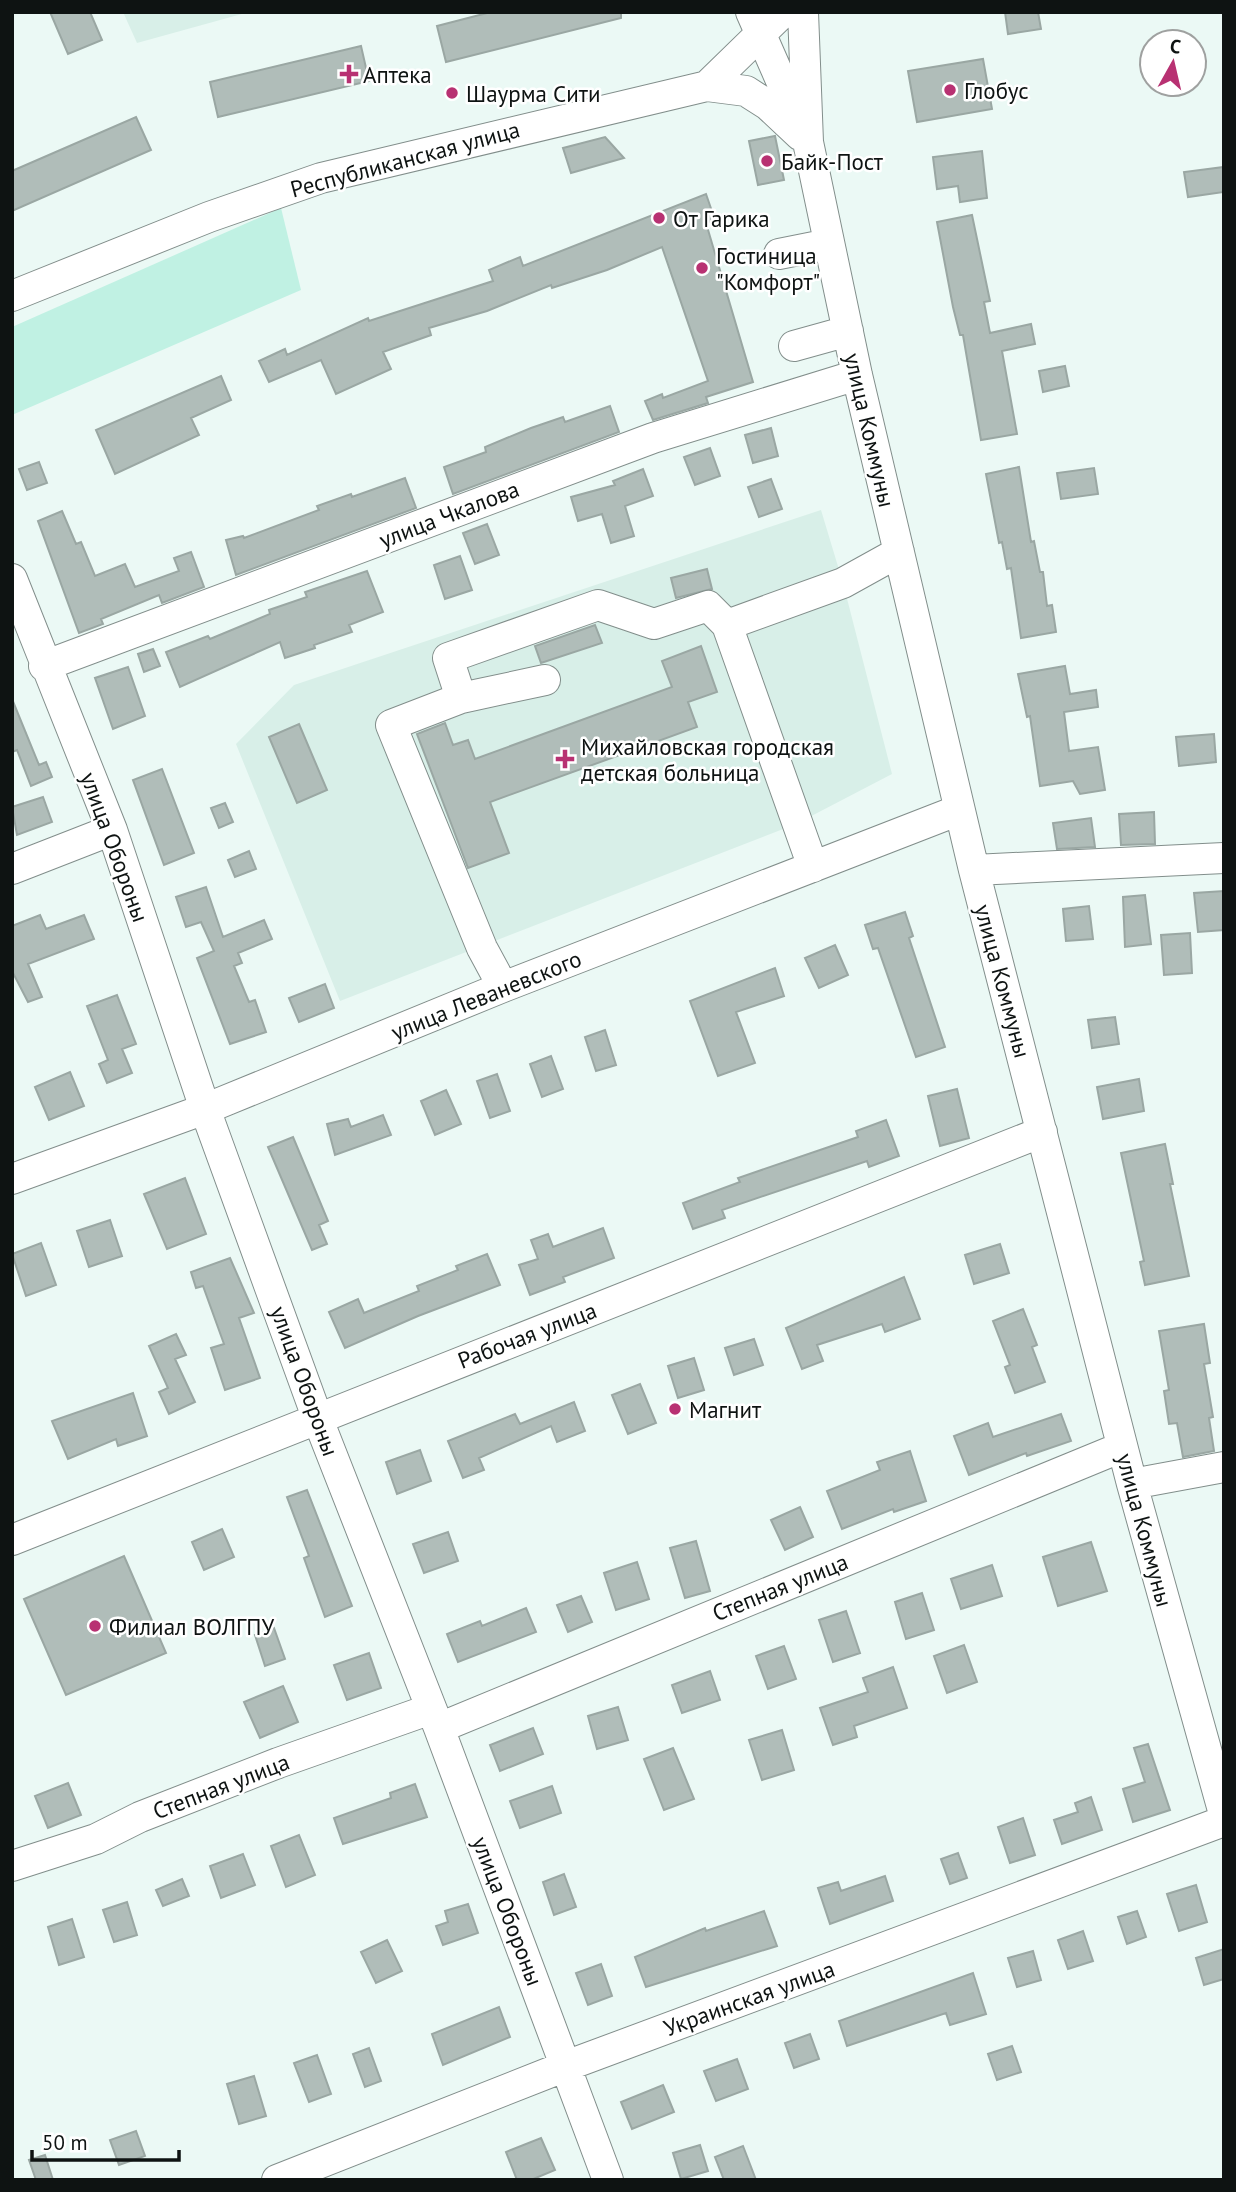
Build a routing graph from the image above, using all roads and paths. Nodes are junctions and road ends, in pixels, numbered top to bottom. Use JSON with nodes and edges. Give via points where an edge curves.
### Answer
{"nodes":[{"id":1,"x":783,"y":12,"type":"edge"},
{"id":2,"x":803,"y":12,"type":"edge"},
{"id":3,"x":757,"y":24,"type":"edge"},
{"id":4,"x":707,"y":86,"type":"junction"},
{"id":5,"x":808,"y":142,"type":"junction"},
{"id":6,"x":829,"y":244,"type":"junction"},
{"id":7,"x":779,"y":254,"type":"dead end"},
{"id":8,"x":12,"y":296,"type":"edge"},
{"id":9,"x":848,"y":331,"type":"junction"},
{"id":10,"x":794,"y":346,"type":"dead end"},
{"id":11,"x":857,"y":375,"type":"junction"},
{"id":12,"x":899,"y":552,"type":"junction"},
{"id":13,"x":13,"y":582,"type":"edge"},
{"id":14,"x":727,"y":625,"type":"junction"},
{"id":15,"x":44,"y":666,"type":"junction"},
{"id":16,"x":545,"y":680,"type":"dead end"},
{"id":17,"x":461,"y":698,"type":"junction"},
{"id":18,"x":959,"y":810,"type":"junction"},
{"id":19,"x":112,"y":830,"type":"junction"},
{"id":20,"x":1224,"y":858,"type":"edge"},
{"id":21,"x":813,"y":867,"type":"junction"},
{"id":22,"x":12,"y":869,"type":"edge"},
{"id":23,"x":974,"y":870,"type":"junction"},
{"id":24,"x":503,"y":987,"type":"junction"},
{"id":25,"x":205,"y":1109,"type":"junction"},
{"id":26,"x":1042,"y":1132,"type":"junction"},
{"id":27,"x":12,"y":1179,"type":"edge"},
{"id":28,"x":317,"y":1417,"type":"junction"},
{"id":29,"x":1122,"y":1447,"type":"junction"},
{"id":30,"x":1224,"y":1467,"type":"edge"},
{"id":31,"x":1132,"y":1484,"type":"junction"},
{"id":32,"x":12,"y":1539,"type":"edge"},
{"id":33,"x":435,"y":1718,"type":"junction"},
{"id":34,"x":1224,"y":1814,"type":"edge"},
{"id":35,"x":1224,"y":1821,"type":"edge"},
{"id":36,"x":12,"y":1866,"type":"edge"},
{"id":37,"x":566,"y":2066,"type":"junction"},
{"id":38,"x":277,"y":2180,"type":"edge"},
{"id":39,"x":608,"y":2180,"type":"edge"}],
"edges":[{"from":1,"to":3,"type":"street","name":"Республиканская улица"},
{"from":2,"to":5,"type":"street","name":"улица Коммуны"},
{"from":3,"to":4,"type":"street","name":"Республиканская улица"},
{"from":3,"to":5,"type":"street","name":"улица Коммуны"},
{"from":4,"to":5,"type":"street","via":[[746,91]]},
{"from":4,"to":8,"type":"street","name":"Республиканская улица","via":[[321,178],[209,217]]},
{"from":5,"to":6,"type":"street","name":"улица Коммуны"},
{"from":6,"to":7,"type":"street"},
{"from":6,"to":9,"type":"street","name":"улица Коммуны"},
{"from":9,"to":10,"type":"street"},
{"from":9,"to":11,"type":"street","name":"улица Коммуны"},
{"from":11,"to":12,"type":"street","name":"улица Коммуны"},
{"from":11,"to":15,"type":"street","name":"улица Чкалова","via":[[653,438]]},
{"from":12,"to":14,"type":"street","via":[[843,583]]},
{"from":12,"to":18,"type":"street","name":"улица Коммуны"},
{"from":13,"to":15,"type":"street","name":"улица Обороны"},
{"from":14,"to":17,"type":"street","via":[[708,606],[654,624],[598,605],[448,658]]},
{"from":14,"to":21,"type":"street"},
{"from":15,"to":19,"type":"street","name":"улица Обороны"},
{"from":16,"to":17,"type":"street"},
{"from":17,"to":24,"type":"street","via":[[391,725],[482,948]]},
{"from":18,"to":21,"type":"street","name":"улица Леваневского"},
{"from":18,"to":23,"type":"street","name":"улица Коммуны"},
{"from":19,"to":22,"type":"street"},
{"from":19,"to":25,"type":"street","name":"улица Обороны"},
{"from":20,"to":23,"type":"street"},
{"from":21,"to":24,"type":"street","name":"улица Леваневского"},
{"from":23,"to":26,"type":"street","name":"улица Коммуны"},
{"from":24,"to":25,"type":"street","name":"улица Леваневского"},
{"from":25,"to":27,"type":"street","name":"улица Леваневского"},
{"from":25,"to":28,"type":"street","name":"улица Обороны"},
{"from":26,"to":28,"type":"street","name":"Рабочая улица"},
{"from":26,"to":29,"type":"street","name":"улица Коммуны"},
{"from":28,"to":32,"type":"street","name":"Рабочая улица"},
{"from":28,"to":33,"type":"street","name":"улица Обороны"},
{"from":29,"to":31,"type":"street","name":"улица Коммуны"},
{"from":29,"to":33,"type":"street","name":"Степная улица"},
{"from":30,"to":31,"type":"street"},
{"from":31,"to":34,"type":"street","name":"улица Коммуны"},
{"from":33,"to":36,"type":"street","name":"Степная улица","via":[[265,1768],[96,1839]]},
{"from":33,"to":37,"type":"street","name":"улица Обороны"},
{"from":35,"to":37,"type":"street","name":"Украинская улица"},
{"from":37,"to":38,"type":"street","name":"Украинская улица"},
{"from":37,"to":39,"type":"street","name":"улица Обороны"}]}
